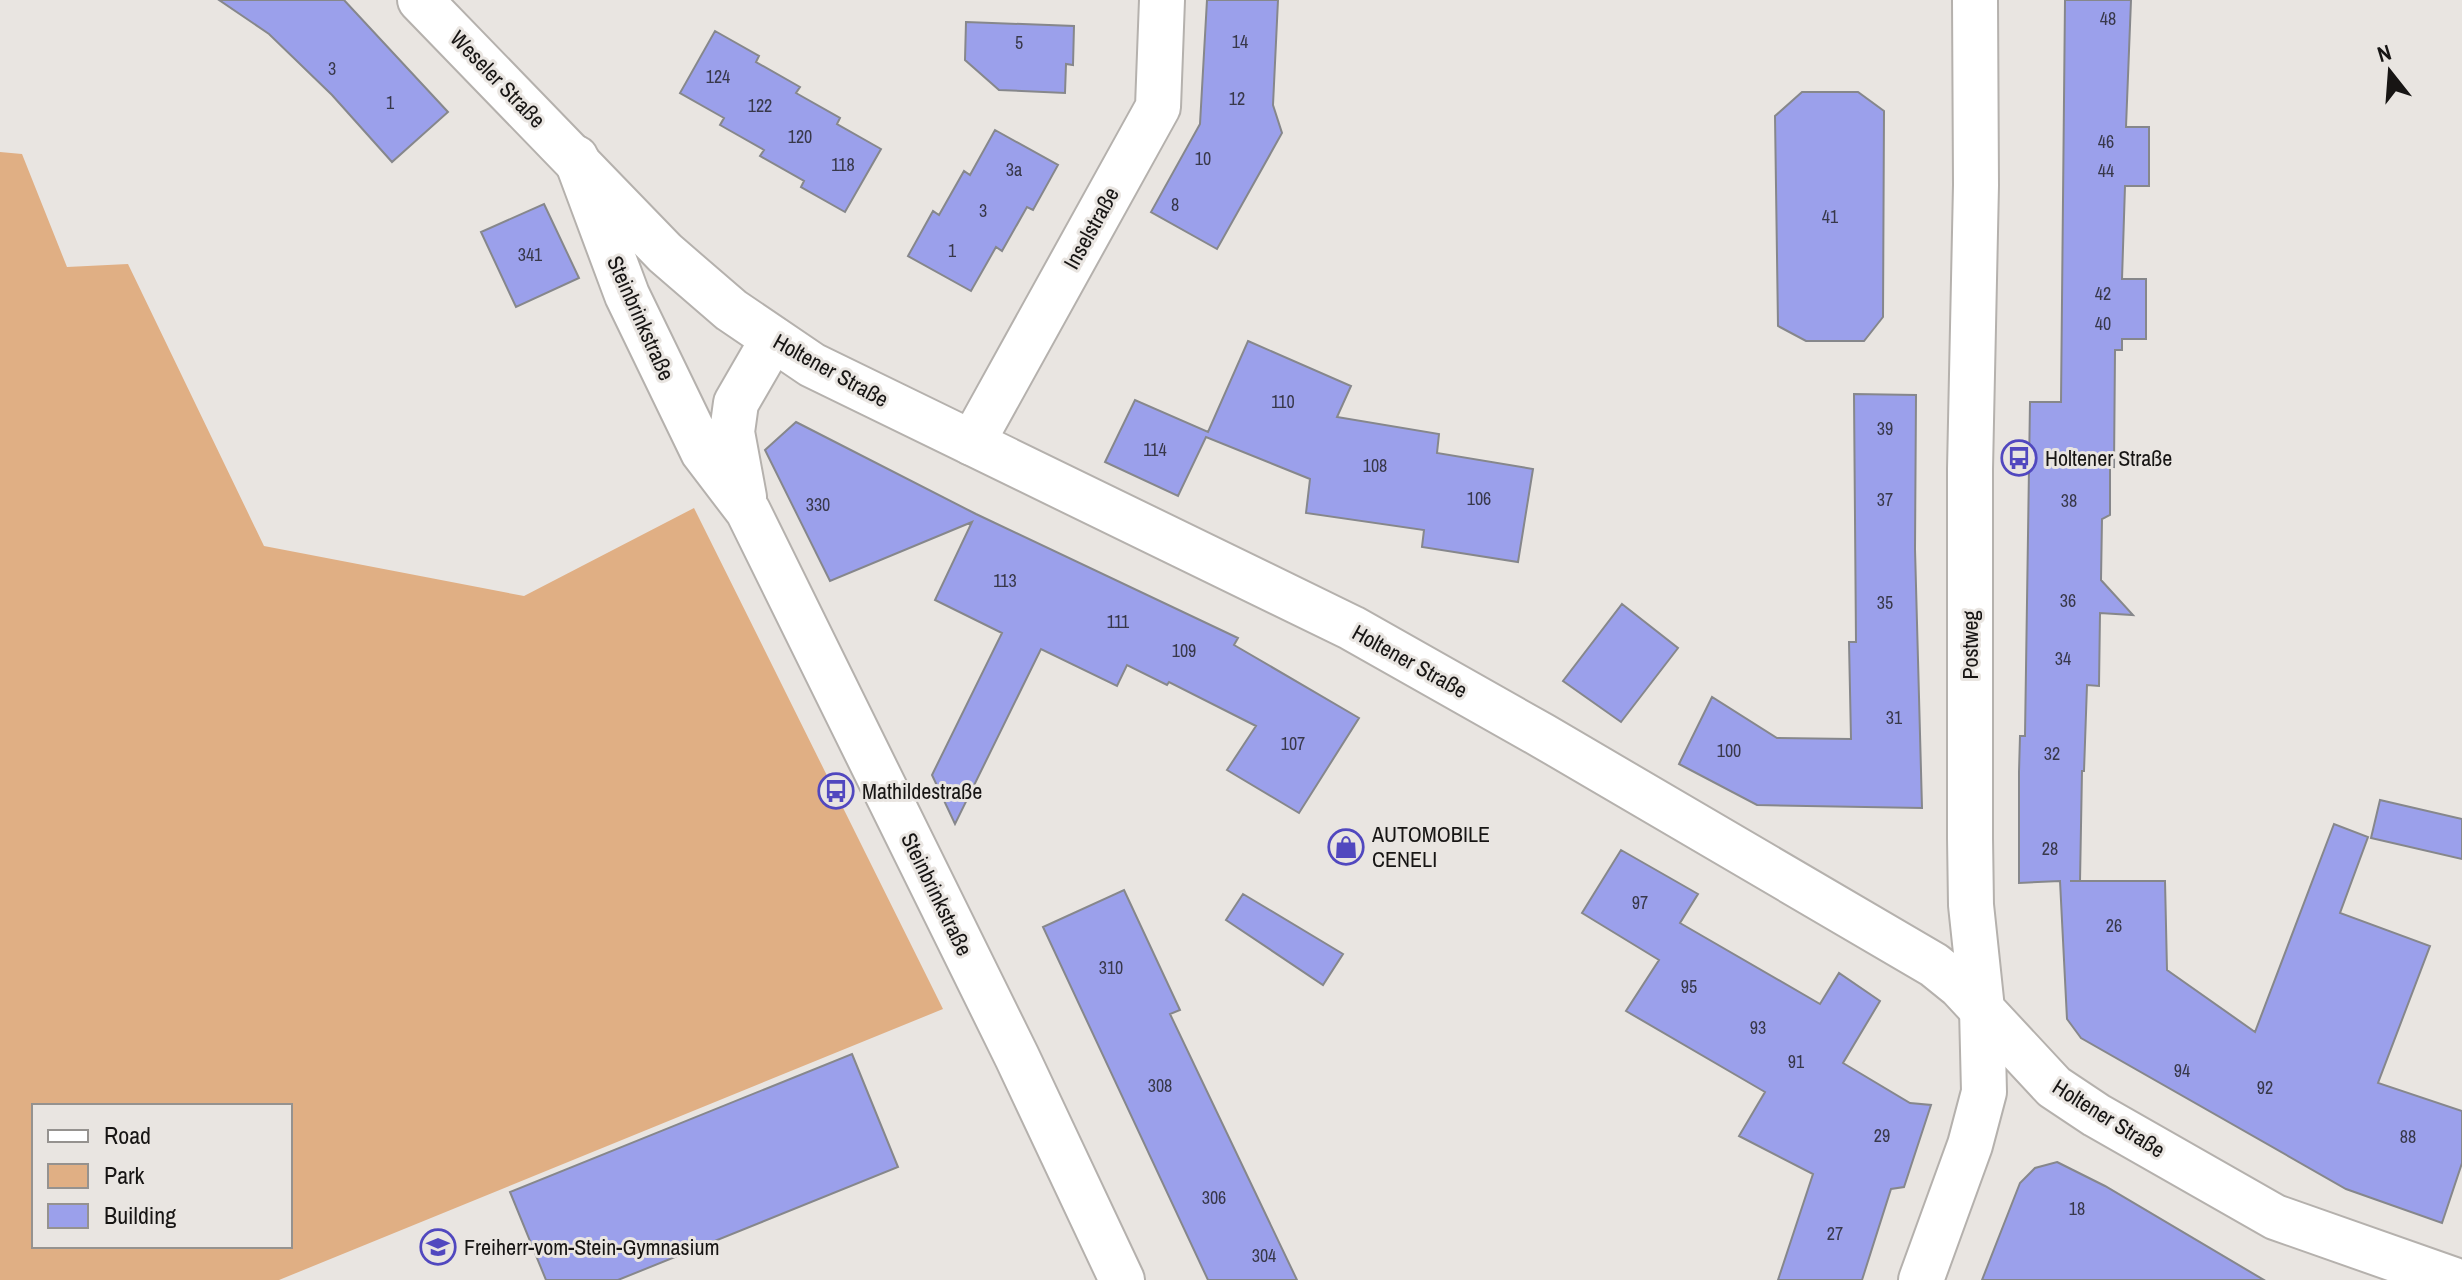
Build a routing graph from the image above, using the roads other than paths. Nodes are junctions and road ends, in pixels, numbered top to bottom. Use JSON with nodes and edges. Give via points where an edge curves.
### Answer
{"nodes":[{"id":1,"x":1162,"y":0,"type":"edge"},
{"id":2,"x":1975,"y":0,"type":"edge"},
{"id":3,"x":434,"y":6,"type":"edge"},
{"id":4,"x":575,"y":158,"type":"junction"},
{"id":5,"x":773,"y":339,"type":"junction"},
{"id":6,"x":972,"y":443,"type":"junction"},
{"id":7,"x":748,"y":511,"type":"junction"},
{"id":8,"x":1982,"y":1009,"type":"junction"},
{"id":9,"x":1122,"y":1280,"type":"edge"},
{"id":10,"x":1921,"y":1280,"type":"edge"},
{"id":11,"x":2454,"y":1280,"type":"edge"}],
"edges":[{"from":1,"to":6,"type":"main road","name":"Inselstraße","via":[[1158,107]]},
{"from":2,"to":8,"type":"main road","name":"Postweg","via":[[1970,838]]},
{"from":3,"to":4,"type":"main road","name":"Weseler Straße"},
{"from":4,"to":5,"type":"main road","name":"Holtener Straße","via":[[665,253]]},
{"from":4,"to":7,"type":"main road","name":"Steinbrinkstraße","via":[[627,295],[703,452]]},
{"from":5,"to":6,"type":"main road","name":"Holtener Straße","via":[[812,365]]},
{"from":5,"to":7,"type":"main road","name":"Steinbrinkstraße","via":[[736,403],[732,432]]},
{"from":6,"to":8,"type":"main road","name":"Holtener Straße","via":[[1352,628],[1898,943],[1934,965]]},
{"from":7,"to":9,"type":"main road","name":"Steinbrinkstraße"},
{"from":8,"to":10,"type":"main road","name":"Postweg","via":[[1984,1092]]},
{"from":8,"to":11,"type":"main road","name":"Holtener Straße","via":[[2054,1087],[2096,1115],[2275,1217]]}]}
